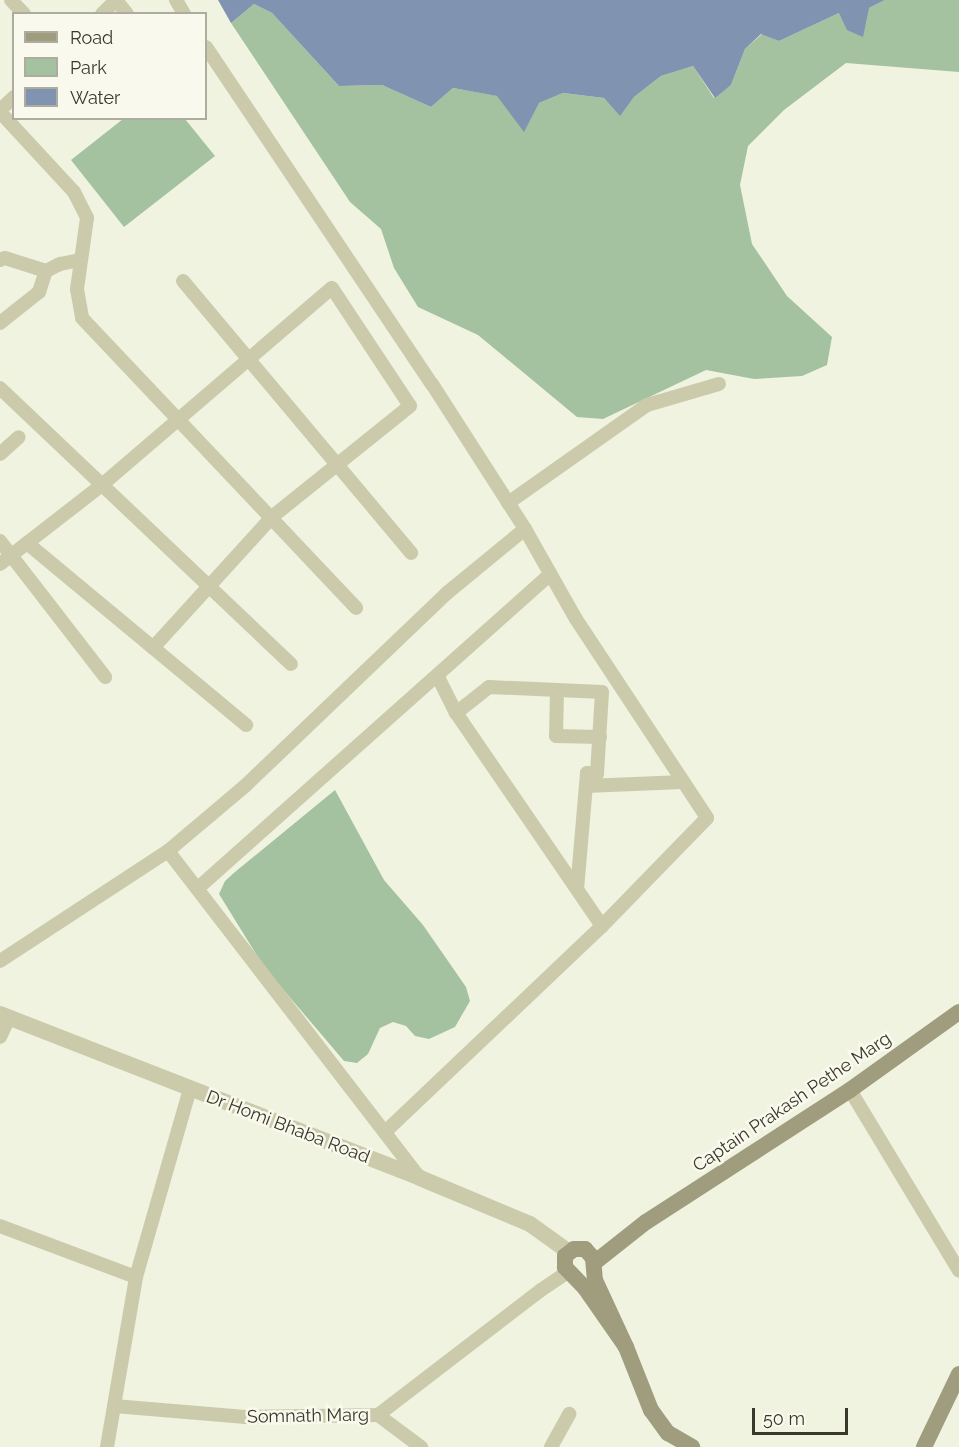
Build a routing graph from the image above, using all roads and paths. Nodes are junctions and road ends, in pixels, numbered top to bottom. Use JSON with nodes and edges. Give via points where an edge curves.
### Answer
{"nodes":[{"id":1,"x":11,"y":0,"type":"edge"},
{"id":2,"x":116,"y":0,"type":"edge"},
{"id":3,"x":22,"y":12,"type":"edge"},
{"id":4,"x":104,"y":12,"type":"edge"},
{"id":5,"x":125,"y":12,"type":"edge"},
{"id":6,"x":207,"y":48,"type":"edge"},
{"id":7,"x":12,"y":99,"type":"edge"},
{"id":8,"x":0,"y":111,"type":"edge"},
{"id":9,"x":0,"y":260,"type":"edge"},
{"id":10,"x":81,"y":260,"type":"junction"},
{"id":11,"x":46,"y":271,"type":"junction"},
{"id":12,"x":183,"y":281,"type":"dead end"},
{"id":13,"x":0,"y":323,"type":"edge"},
{"id":14,"x":249,"y":357,"type":"junction"},
{"id":15,"x":718,"y":384,"type":"dead end"},
{"id":16,"x":0,"y":388,"type":"edge"},
{"id":17,"x":177,"y":420,"type":"junction"},
{"id":18,"x":19,"y":436,"type":"dead end"},
{"id":19,"x":0,"y":454,"type":"edge"},
{"id":20,"x":339,"y":464,"type":"junction"},
{"id":21,"x":103,"y":484,"type":"junction"},
{"id":22,"x":508,"y":503,"type":"junction"},
{"id":23,"x":272,"y":517,"type":"junction"},
{"id":24,"x":525,"y":529,"type":"junction"},
{"id":25,"x":0,"y":541,"type":"edge"},
{"id":26,"x":27,"y":543,"type":"junction"},
{"id":27,"x":411,"y":553,"type":"dead end"},
{"id":28,"x":12,"y":555,"type":"junction"},
{"id":29,"x":0,"y":564,"type":"edge"},
{"id":30,"x":551,"y":574,"type":"junction"},
{"id":31,"x":208,"y":585,"type":"junction"},
{"id":32,"x":356,"y":608,"type":"dead end"},
{"id":33,"x":153,"y":648,"type":"junction"},
{"id":34,"x":291,"y":664,"type":"dead end"},
{"id":35,"x":437,"y":675,"type":"junction"},
{"id":36,"x":105,"y":677,"type":"dead end"},
{"id":37,"x":557,"y":690,"type":"junction"},
{"id":38,"x":456,"y":713,"type":"junction"},
{"id":39,"x":246,"y":725,"type":"dead end"},
{"id":40,"x":600,"y":737,"type":"junction"},
{"id":41,"x":683,"y":782,"type":"junction"},
{"id":42,"x":586,"y":786,"type":"junction"},
{"id":43,"x":168,"y":851,"type":"junction"},
{"id":44,"x":198,"y":888,"type":"junction"},
{"id":45,"x":577,"y":889,"type":"junction"},
{"id":46,"x":602,"y":926,"type":"junction"},
{"id":47,"x":0,"y":961,"type":"edge"},
{"id":48,"x":959,"y":1012,"type":"edge"},
{"id":49,"x":5,"y":1016,"type":"edge"},
{"id":50,"x":0,"y":1037,"type":"edge"},
{"id":51,"x":190,"y":1089,"type":"junction"},
{"id":52,"x":850,"y":1090,"type":"junction"},
{"id":53,"x":385,"y":1132,"type":"junction"},
{"id":54,"x":420,"y":1178,"type":"junction"},
{"id":55,"x":646,"y":1222,"type":"junction"},
{"id":56,"x":0,"y":1226,"type":"edge"},
{"id":57,"x":574,"y":1250,"type":"junction"},
{"id":58,"x":593,"y":1266,"type":"junction"},
{"id":59,"x":959,"y":1271,"type":"edge"},
{"id":60,"x":570,"y":1274,"type":"junction"},
{"id":61,"x":135,"y":1277,"type":"junction"},
{"id":62,"x":626,"y":1347,"type":"junction"},
{"id":63,"x":959,"y":1374,"type":"edge"},
{"id":64,"x":114,"y":1406,"type":"junction"},
{"id":65,"x":569,"y":1413,"type":"dead end"},
{"id":66,"x":378,"y":1415,"type":"junction"},
{"id":67,"x":106,"y":1447,"type":"edge"},
{"id":68,"x":421,"y":1447,"type":"edge"},
{"id":69,"x":551,"y":1447,"type":"edge"},
{"id":70,"x":692,"y":1447,"type":"edge"},
{"id":71,"x":924,"y":1447,"type":"edge"}],
"edges":[{"from":1,"to":3,"type":"street"},
{"from":2,"to":4,"type":"street"},
{"from":2,"to":5,"type":"street"},
{"from":6,"to":22,"type":"street"},
{"from":7,"to":8,"type":"street"},
{"from":8,"to":10,"type":"street","via":[[74,192],[87,218]]},
{"from":9,"to":11,"type":"street"},
{"from":10,"to":11,"type":"street"},
{"from":10,"to":17,"type":"street","via":[[77,289],[82,318]]},
{"from":11,"to":13,"type":"street","via":[[39,292]]},
{"from":12,"to":14,"type":"street"},
{"from":14,"to":17,"type":"street"},
{"from":14,"to":20,"type":"street"},
{"from":14,"to":20,"type":"street","via":[[333,288],[410,406]]},
{"from":15,"to":22,"type":"street","via":[[647,405]]},
{"from":16,"to":21,"type":"street"},
{"from":17,"to":21,"type":"street"},
{"from":17,"to":23,"type":"street"},
{"from":18,"to":19,"type":"street"},
{"from":20,"to":23,"type":"street"},
{"from":20,"to":27,"type":"street"},
{"from":21,"to":26,"type":"street"},
{"from":21,"to":31,"type":"street"},
{"from":22,"to":24,"type":"street"},
{"from":23,"to":31,"type":"street"},
{"from":23,"to":32,"type":"street"},
{"from":24,"to":30,"type":"street"},
{"from":24,"to":43,"type":"street","via":[[447,593],[245,786]]},
{"from":25,"to":28,"type":"street"},
{"from":26,"to":28,"type":"street"},
{"from":26,"to":33,"type":"street"},
{"from":28,"to":29,"type":"street"},
{"from":28,"to":36,"type":"street"},
{"from":30,"to":35,"type":"street"},
{"from":30,"to":41,"type":"street","via":[[576,619]]},
{"from":31,"to":33,"type":"street"},
{"from":31,"to":34,"type":"street"},
{"from":33,"to":39,"type":"street"},
{"from":35,"to":38,"type":"street"},
{"from":35,"to":44,"type":"street"},
{"from":37,"to":38,"type":"street","via":[[489,687]]},
{"from":37,"to":40,"type":"street","via":[[556,736]]},
{"from":37,"to":40,"type":"street","via":[[602,692]]},
{"from":38,"to":45,"type":"street"},
{"from":40,"to":42,"type":"street","via":[[597,774],[587,773]]},
{"from":41,"to":42,"type":"street"},
{"from":41,"to":46,"type":"street","via":[[707,818]]},
{"from":42,"to":45,"type":"street"},
{"from":43,"to":44,"type":"street"},
{"from":43,"to":47,"type":"street"},
{"from":44,"to":53,"type":"street"},
{"from":45,"to":46,"type":"street"},
{"from":46,"to":53,"type":"street"},
{"from":48,"to":52,"type":"main road","name":"Captain Prakash Pethe Marg"},
{"from":49,"to":50,"type":"street"},
{"from":49,"to":51,"type":"street","name":"Dr Homi Bhaba Road"},
{"from":51,"to":54,"type":"street","name":"Dr Homi Bhaba Road"},
{"from":51,"to":61,"type":"street"},
{"from":52,"to":55,"type":"main road","name":"Captain Prakash Pethe Marg"},
{"from":52,"to":59,"type":"street"},
{"from":53,"to":54,"type":"street"},
{"from":54,"to":57,"type":"street","name":"Dr Homi Bhaba Road","via":[[530,1224]]},
{"from":55,"to":57,"type":"main road","name":"Captain Prakash Pethe Marg"},
{"from":55,"to":58,"type":"main road","name":"Captain Prakash Pethe Marg"},
{"from":56,"to":61,"type":"street"},
{"from":57,"to":58,"type":"main road","via":[[590,1253]]},
{"from":57,"to":60,"type":"main road","via":[[564,1262]]},
{"from":58,"to":60,"type":"main road","via":[[584,1276]]},
{"from":58,"to":62,"type":"main road"},
{"from":60,"to":62,"type":"main road","via":[[585,1288]]},
{"from":60,"to":66,"type":"street","name":"Somnath Marg","via":[[533,1296]]},
{"from":61,"to":64,"type":"street"},
{"from":62,"to":70,"type":"main road","via":[[651,1410],[668,1433]]},
{"from":63,"to":71,"type":"main road"},
{"from":64,"to":66,"type":"street","name":"Somnath Marg","via":[[246,1417]]},
{"from":64,"to":67,"type":"street"},
{"from":65,"to":69,"type":"street"},
{"from":66,"to":68,"type":"street"}]}
